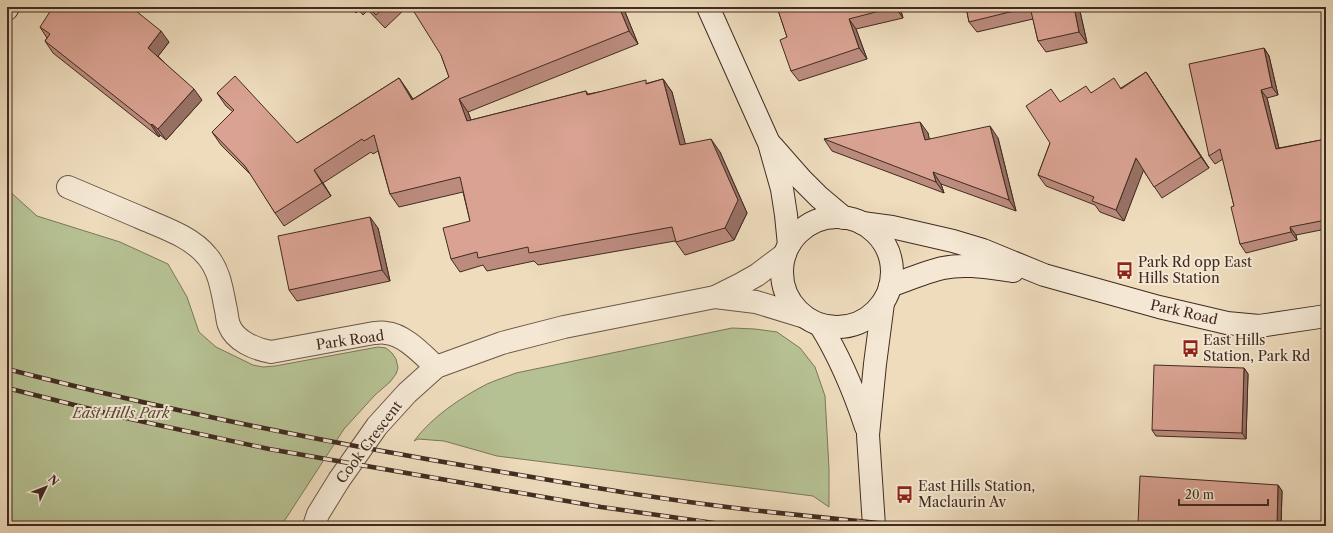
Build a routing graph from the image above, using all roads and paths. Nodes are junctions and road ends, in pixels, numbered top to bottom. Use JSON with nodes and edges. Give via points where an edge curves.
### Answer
{"nodes":[{"id":1,"x":708,"y":7,"type":"edge"},
{"id":2,"x":769,"y":142,"type":"junction"},
{"id":3,"x":68,"y":187,"type":"dead end"},
{"id":4,"x":853,"y":221,"type":"junction"},
{"id":5,"x":787,"y":250,"type":"junction"},
{"id":6,"x":1044,"y":275,"type":"junction"},
{"id":7,"x":887,"y":295,"type":"junction"},
{"id":8,"x":715,"y":296,"type":"junction"},
{"id":9,"x":1326,"y":316,"type":"edge"},
{"id":10,"x":812,"y":321,"type":"junction"},
{"id":11,"x":436,"y":367,"type":"junction"},
{"id":12,"x":868,"y":435,"type":"junction"},
{"id":13,"x":314,"y":526,"type":"edge"},
{"id":14,"x":874,"y":526,"type":"edge"}],
"edges":[{"from":1,"to":2,"type":"street"},
{"from":2,"to":4,"type":"street","via":[[815,193]]},
{"from":2,"to":5,"type":"street","via":[[782,190]]},
{"from":3,"to":11,"type":"street","name":"Park Road","via":[[171,231],[207,255],[216,267],[229,324],[249,345],[271,352],[374,333],[388,333],[410,343]]},
{"from":4,"to":5,"type":"street","via":[[828,218],[812,223],[798,232]]},
{"from":4,"to":6,"type":"street","name":"Park Road","via":[[952,241],[983,250]]},
{"from":4,"to":7,"type":"street","via":[[877,234],[887,250],[892,268]]},
{"from":5,"to":8,"type":"street","via":[[757,275]]},
{"from":5,"to":10,"type":"street","via":[[782,272],[784,289],[792,305]]},
{"from":6,"to":7,"type":"street","name":"Park Road","via":[[971,266],[944,268],[923,274]]},
{"from":6,"to":9,"type":"street","name":"Park Road","via":[[1227,323],[1259,326]]},
{"from":7,"to":10,"type":"street","via":[[874,314],[862,322],[834,328]]},
{"from":7,"to":12,"type":"street","via":[[875,364]]},
{"from":8,"to":10,"type":"street","via":[[756,302]]},
{"from":8,"to":11,"type":"street","via":[[564,327],[502,343]]},
{"from":10,"to":12,"type":"street","via":[[832,344],[856,398]]},
{"from":11,"to":13,"type":"street","name":"Cook Crescent","via":[[406,394],[377,426],[339,480],[318,514]]},
{"from":12,"to":14,"type":"street"}]}
